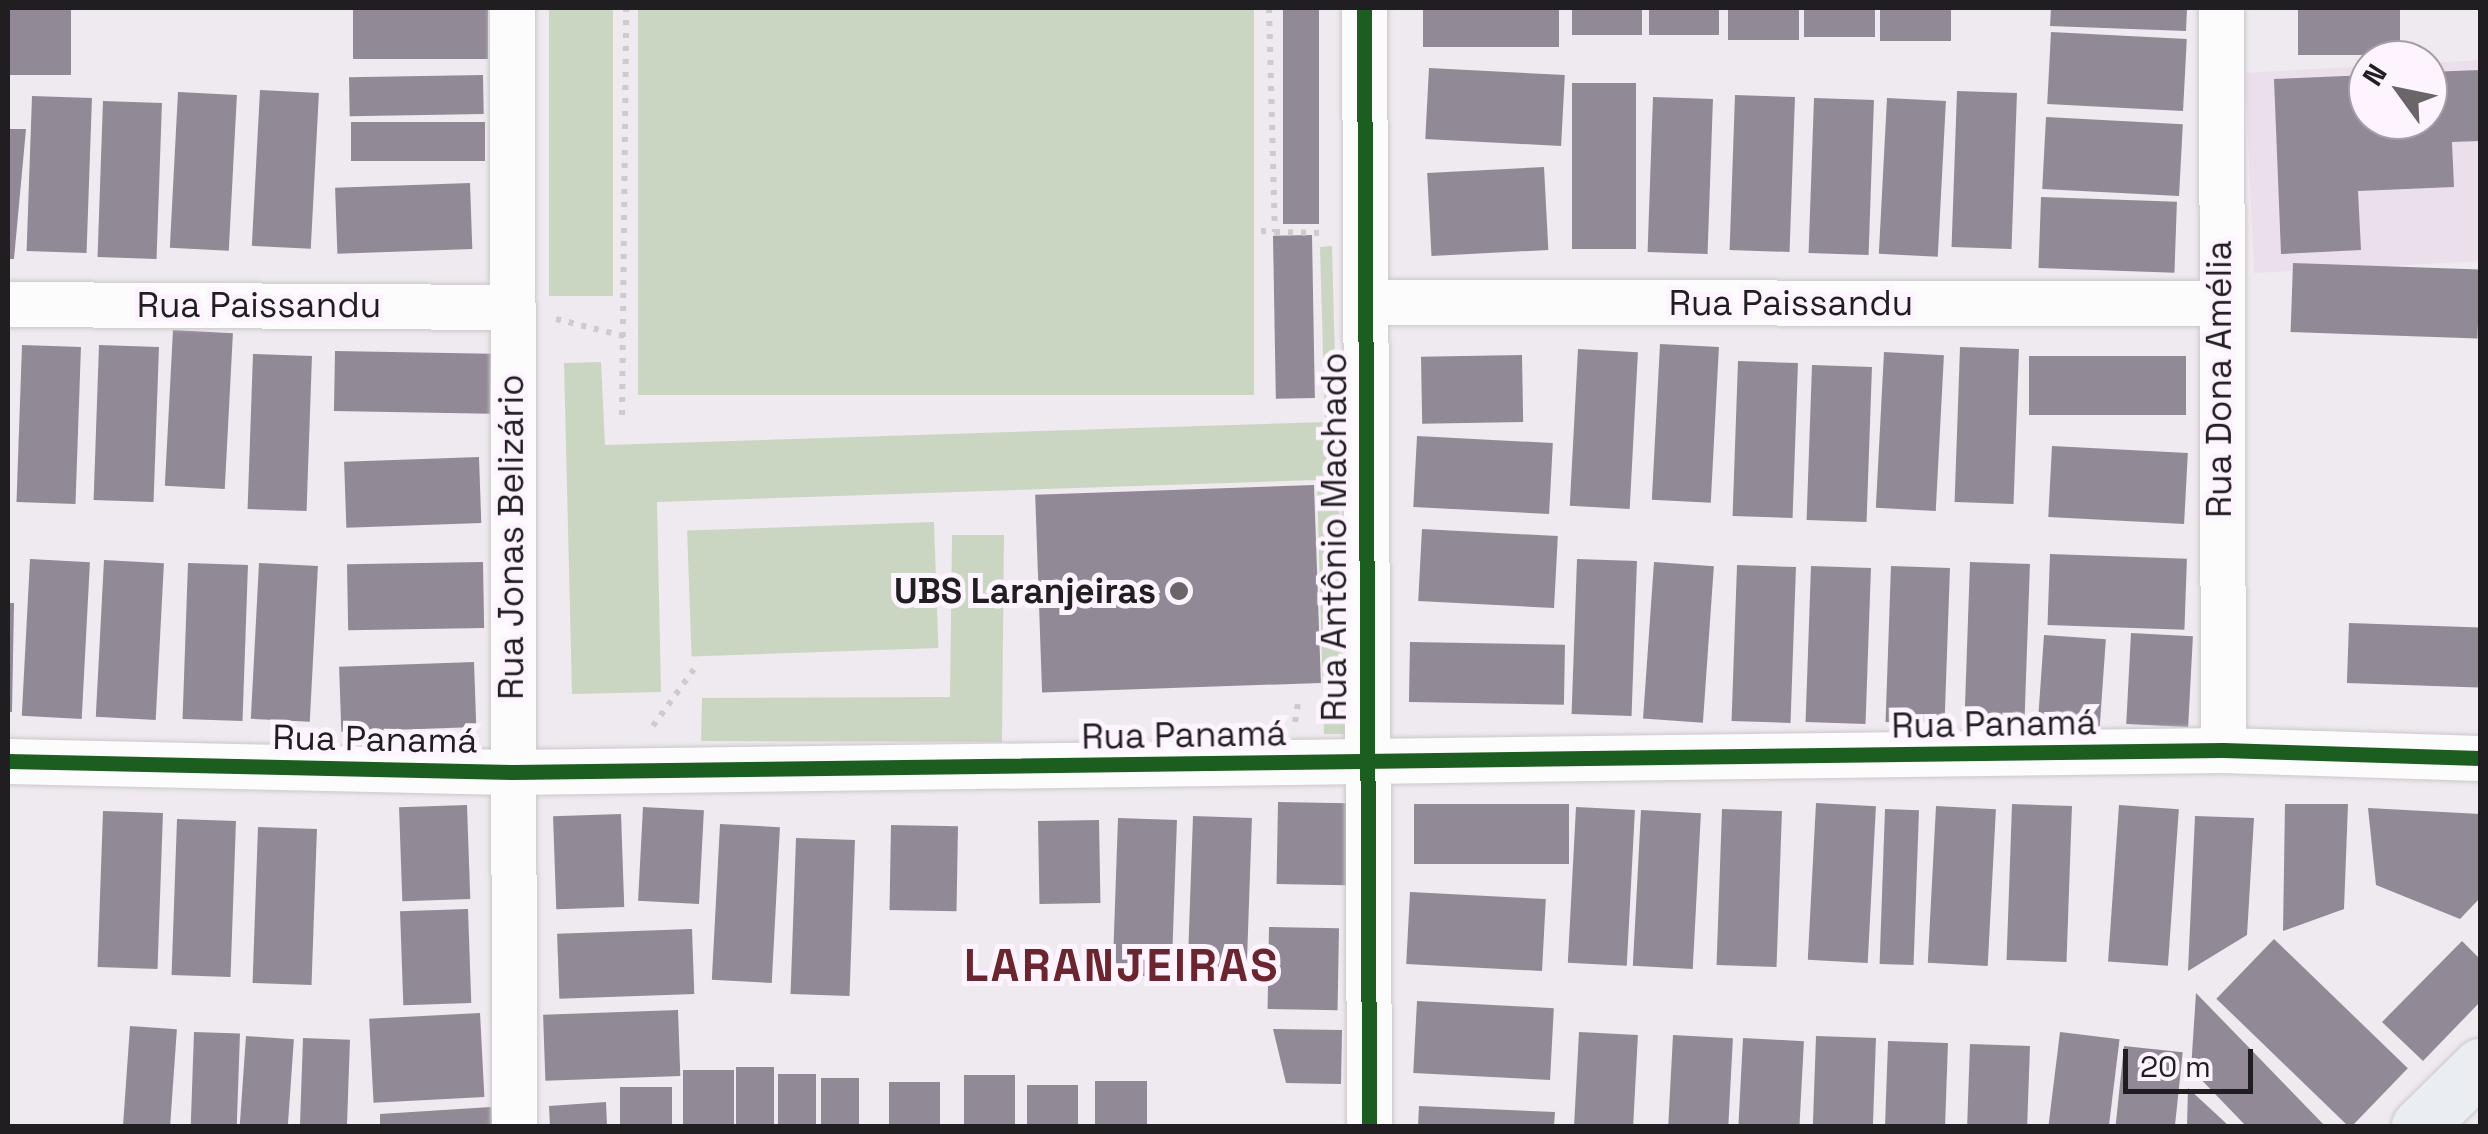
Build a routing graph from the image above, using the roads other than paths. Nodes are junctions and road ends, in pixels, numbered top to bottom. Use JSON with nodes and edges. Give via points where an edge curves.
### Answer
{"nodes":[{"id":1,"x":512,"y":8,"type":"edge"},
{"id":2,"x":1364,"y":8,"type":"edge"},
{"id":3,"x":2221,"y":8,"type":"edge"},
{"id":4,"x":1365,"y":302,"type":"junction"},
{"id":5,"x":2217,"y":303,"type":"junction"},
{"id":6,"x":8,"y":304,"type":"edge"},
{"id":7,"x":528,"y":311,"type":"junction"},
{"id":8,"x":2223,"y":750,"type":"junction"},
{"id":9,"x":2480,"y":758,"type":"edge"},
{"id":10,"x":8,"y":761,"type":"edge"},
{"id":11,"x":1362,"y":763,"type":"junction"},
{"id":12,"x":512,"y":772,"type":"junction"},
{"id":13,"x":2480,"y":1066,"type":"edge"},
{"id":14,"x":2432,"y":1120,"type":"edge"},
{"id":15,"x":514,"y":1126,"type":"edge"},
{"id":16,"x":1369,"y":1126,"type":"edge"}],
"edges":[{"from":1,"to":7,"type":"street","name":"Rua Jonas Belizário"},
{"from":2,"to":4,"type":"street","name":"Rua Antônio Machado"},
{"from":3,"to":5,"type":"street","name":"Rua Dona Amélia"},
{"from":4,"to":5,"type":"street","name":"Rua Paissandu"},
{"from":4,"to":11,"type":"street","name":"Rua Antônio Machado"},
{"from":5,"to":8,"type":"street","name":"Rua Dona Amélia"},
{"from":6,"to":7,"type":"street","name":"Rua Paissandu"},
{"from":7,"to":12,"type":"street","name":"Rua Jonas Belizário"},
{"from":8,"to":9,"type":"street","name":"Rua Panamá"},
{"from":8,"to":11,"type":"street","name":"Rua Panamá"},
{"from":10,"to":12,"type":"street","name":"Rua Panamá"},
{"from":11,"to":12,"type":"street","name":"Rua Panamá"},
{"from":11,"to":16,"type":"street","name":"Rua Antônio Machado"},
{"from":12,"to":15,"type":"street","name":"Rua Jonas Belizário"},
{"from":13,"to":14,"type":"main road"}]}
